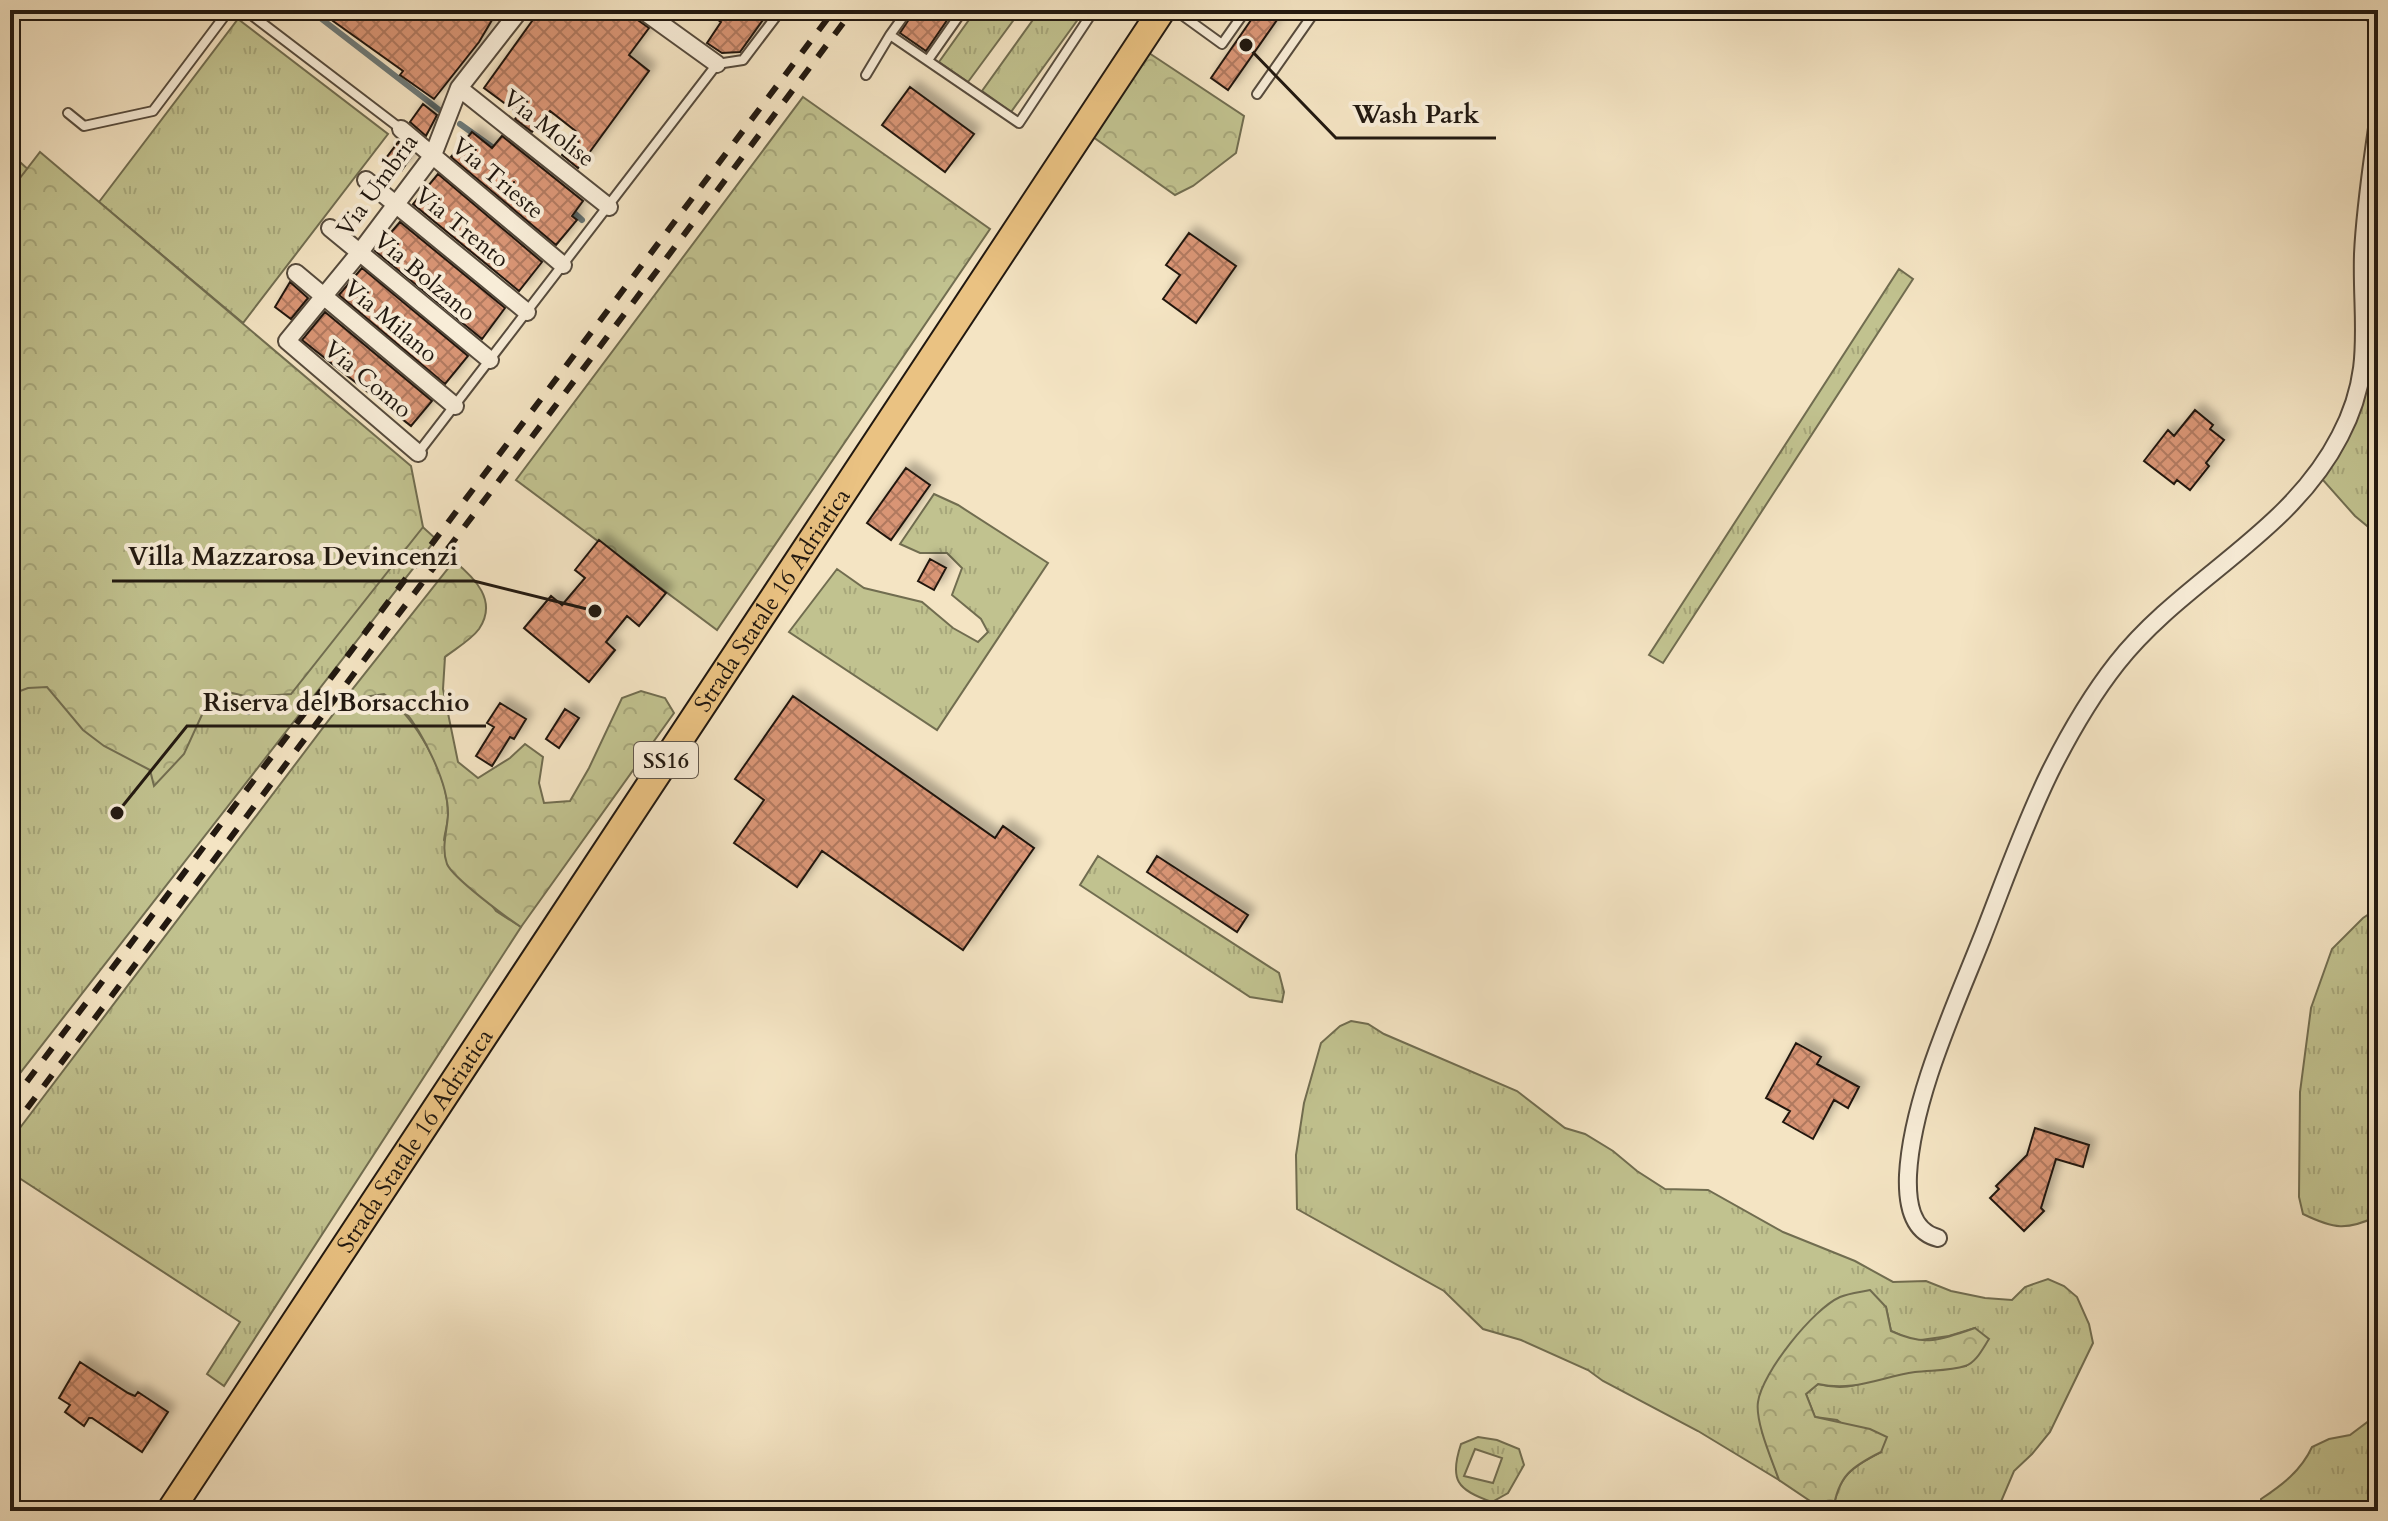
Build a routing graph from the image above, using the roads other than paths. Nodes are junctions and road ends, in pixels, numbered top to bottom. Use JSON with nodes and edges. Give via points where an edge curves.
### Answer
{"nodes":[{"id":1,"x":229,"y":10,"type":"edge"},
{"id":2,"x":245,"y":10,"type":"edge"},
{"id":3,"x":520,"y":10,"type":"edge"},
{"id":4,"x":642,"y":10,"type":"edge"},
{"id":5,"x":781,"y":10,"type":"edge"},
{"id":6,"x":908,"y":10,"type":"edge"},
{"id":7,"x":963,"y":10,"type":"edge"},
{"id":8,"x":1094,"y":10,"type":"edge"},
{"id":9,"x":1162,"y":10,"type":"edge"},
{"id":10,"x":1175,"y":10,"type":"edge"},
{"id":11,"x":1196,"y":10,"type":"edge"},
{"id":12,"x":1246,"y":10,"type":"edge"},
{"id":13,"x":1316,"y":10,"type":"edge"},
{"id":14,"x":2373,"y":10,"type":"edge"},
{"id":15,"x":1189,"y":20,"type":"junction"},
{"id":16,"x":2378,"y":23,"type":"edge"},
{"id":17,"x":890,"y":35,"type":"junction"},
{"id":18,"x":928,"y":60,"type":"junction"},
{"id":19,"x":717,"y":64,"type":"junction"},
{"id":20,"x":866,"y":75,"type":"dead end"},
{"id":21,"x":459,"y":88,"type":"junction"},
{"id":22,"x":1257,"y":94,"type":"dead end"},
{"id":23,"x":68,"y":113,"type":"dead end"},
{"id":24,"x":2378,"y":121,"type":"edge"},
{"id":25,"x":401,"y":129,"type":"joint"},
{"id":26,"x":433,"y":155,"type":"junction"},
{"id":27,"x":366,"y":180,"type":"dead end"},
{"id":28,"x":396,"y":204,"type":"junction"},
{"id":29,"x":609,"y":207,"type":"junction"},
{"id":30,"x":330,"y":228,"type":"dead end"},
{"id":31,"x":360,"y":252,"type":"junction"},
{"id":32,"x":563,"y":265,"type":"junction"},
{"id":33,"x":296,"y":273,"type":"dead end"},
{"id":34,"x":324,"y":296,"type":"junction"},
{"id":35,"x":527,"y":312,"type":"junction"},
{"id":36,"x":287,"y":341,"type":"joint"},
{"id":37,"x":490,"y":360,"type":"junction"},
{"id":38,"x":455,"y":406,"type":"junction"},
{"id":39,"x":418,"y":453,"type":"joint"},
{"id":40,"x":1938,"y":1238,"type":"dead end"},
{"id":41,"x":170,"y":1511,"type":"edge"}],
"edges":[{"from":1,"to":23,"type":"lane","via":[[153,111],[84,126]]},
{"from":2,"to":25,"type":"lane"},
{"from":3,"to":21,"type":"street","name":"Via Umbria"},
{"from":4,"to":19,"type":"street"},
{"from":5,"to":19,"type":"lane","via":[[743,60]]},
{"from":6,"to":17,"type":"lane"},
{"from":7,"to":18,"type":"lane"},
{"from":8,"to":18,"type":"lane","via":[[1019,123]]},
{"from":9,"to":41,"type":"main road","name":"Strada Statale 16 Adriatica","number":"SS16"},
{"from":10,"to":15,"type":"lane"},
{"from":11,"to":15,"type":"lane"},
{"from":12,"to":15,"type":"lane","via":[[1222,44]]},
{"from":13,"to":22,"type":"lane"},
{"from":14,"to":16,"type":"street"},
{"from":17,"to":18,"type":"lane"},
{"from":17,"to":20,"type":"lane"},
{"from":19,"to":29,"type":"lane"},
{"from":21,"to":26,"type":"street","name":"Via Umbria"},
{"from":21,"to":29,"type":"street","name":"Via Molise"},
{"from":24,"to":40,"type":"street","via":[[2365,231],[2365,354],[2345,426],[2315,474],[2276,519],[2129,648],[2094,695],[2050,771],[1966,978],[1919,1113],[1909,1165],[1909,1202],[1916,1224]]},
{"from":25,"to":26,"type":"street","name":"Via Trieste"},
{"from":26,"to":28,"type":"street","name":"Via Umbria"},
{"from":26,"to":32,"type":"street","name":"Via Trieste"},
{"from":27,"to":28,"type":"street","name":"Via Trento"},
{"from":28,"to":31,"type":"street","name":"Via Umbria"},
{"from":28,"to":35,"type":"street","name":"Via Trento"},
{"from":29,"to":32,"type":"lane"},
{"from":30,"to":31,"type":"street","name":"Via Bolzano"},
{"from":31,"to":34,"type":"street","name":"Via Umbria"},
{"from":31,"to":37,"type":"street","name":"Via Bolzano"},
{"from":32,"to":35,"type":"lane"},
{"from":33,"to":34,"type":"street","name":"Via Milano"},
{"from":34,"to":36,"type":"street","name":"Via Umbria"},
{"from":34,"to":38,"type":"street","name":"Via Milano"},
{"from":35,"to":37,"type":"lane"},
{"from":36,"to":39,"type":"street","name":"Via Como"},
{"from":37,"to":38,"type":"lane"},
{"from":38,"to":39,"type":"lane"}]}
